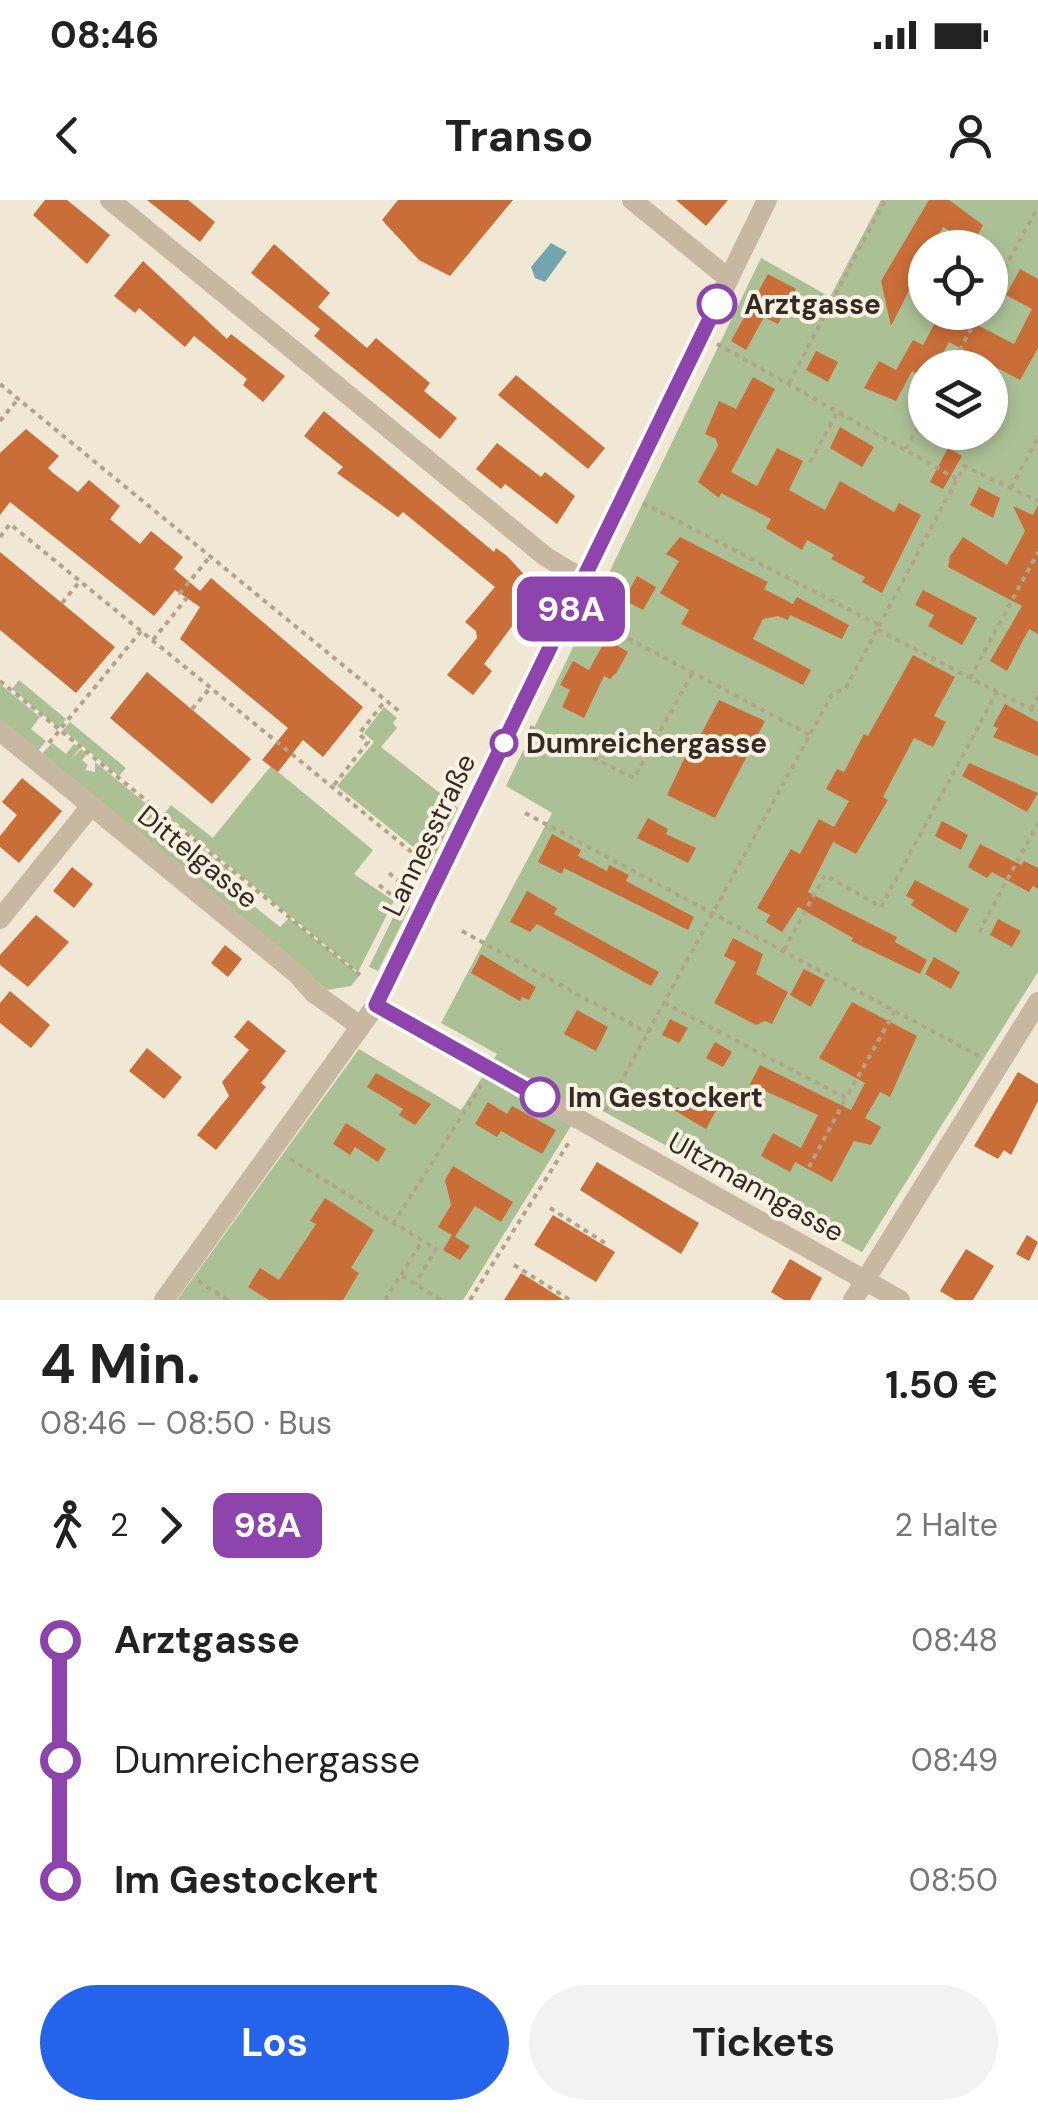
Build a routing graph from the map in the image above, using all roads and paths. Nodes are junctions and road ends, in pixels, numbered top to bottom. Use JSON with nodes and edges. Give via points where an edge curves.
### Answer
{"nodes":[{"id":1,"x":110,"y":200,"type":"edge"},
{"id":2,"x":632,"y":200,"type":"edge"},
{"id":3,"x":767,"y":200,"type":"edge"},
{"id":4,"x":885,"y":200,"type":"edge"},
{"id":5,"x":1038,"y":207,"type":"edge"},
{"id":6,"x":856,"y":240,"type":"dead end"},
{"id":7,"x":862,"y":244,"type":"junction"},
{"id":8,"x":1008,"y":262,"type":"edge"},
{"id":9,"x":729,"y":280,"type":"junction"},
{"id":10,"x":702,"y":335,"type":"junction"},
{"id":11,"x":789,"y":383,"type":"junction"},
{"id":12,"x":0,"y":384,"type":"edge"},
{"id":13,"x":18,"y":399,"type":"junction"},
{"id":14,"x":838,"y":411,"type":"junction"},
{"id":15,"x":0,"y":422,"type":"edge"},
{"id":16,"x":1038,"y":438,"type":"edge"},
{"id":17,"x":908,"y":445,"type":"edge"},
{"id":18,"x":906,"y":449,"type":"junction"},
{"id":19,"x":810,"y":462,"type":"dead end"},
{"id":20,"x":957,"y":479,"type":"junction"},
{"id":21,"x":1011,"y":488,"type":"junction"},
{"id":22,"x":626,"y":494,"type":"junction"},
{"id":23,"x":1038,"y":501,"type":"edge"},
{"id":24,"x":3,"y":528,"type":"edge"},
{"id":25,"x":0,"y":536,"type":"edge"},
{"id":26,"x":1038,"y":552,"type":"edge"},
{"id":27,"x":209,"y":558,"type":"junction"},
{"id":28,"x":585,"y":580,"type":"junction"},
{"id":29,"x":80,"y":581,"type":"junction"},
{"id":30,"x":62,"y":603,"type":"dead end"},
{"id":31,"x":571,"y":608,"type":"junction"},
{"id":32,"x":879,"y":628,"type":"junction"},
{"id":33,"x":140,"y":630,"type":"junction"},
{"id":34,"x":153,"y":640,"type":"junction"},
{"id":35,"x":692,"y":674,"type":"junction"},
{"id":36,"x":970,"y":678,"type":"junction"},
{"id":37,"x":0,"y":681,"type":"edge"},
{"id":38,"x":210,"y":687,"type":"junction"},
{"id":39,"x":997,"y":692,"type":"junction"},
{"id":40,"x":1038,"y":696,"type":"edge"},
{"id":41,"x":385,"y":701,"type":"junction"},
{"id":42,"x":192,"y":709,"type":"dead end"},
{"id":43,"x":1031,"y":710,"type":"junction"},
{"id":44,"x":400,"y":712,"type":"dead end"},
{"id":45,"x":1038,"y":713,"type":"edge"},
{"id":46,"x":516,"y":720,"type":"junction"},
{"id":47,"x":60,"y":730,"type":"junction"},
{"id":48,"x":0,"y":731,"type":"edge"},
{"id":49,"x":810,"y":735,"type":"junction"},
{"id":50,"x":36,"y":760,"type":"junction"},
{"id":51,"x":332,"y":787,"type":"junction"},
{"id":52,"x":92,"y":806,"type":"junction"},
{"id":53,"x":525,"y":813,"type":"dead end"},
{"id":54,"x":1038,"y":822,"type":"edge"},
{"id":55,"x":420,"y":858,"type":"dead end"},
{"id":56,"x":389,"y":873,"type":"dead end"},
{"id":57,"x":379,"y":885,"type":"dead end"},
{"id":58,"x":405,"y":887,"type":"dead end"},
{"id":59,"x":398,"y":900,"type":"dead end"},
{"id":60,"x":714,"y":912,"type":"junction"},
{"id":61,"x":0,"y":919,"type":"edge"},
{"id":62,"x":462,"y":931,"type":"dead end"},
{"id":63,"x":979,"y":932,"type":"dead end"},
{"id":64,"x":784,"y":950,"type":"junction"},
{"id":65,"x":360,"y":975,"type":"dead end"},
{"id":66,"x":1038,"y":1002,"type":"edge"},
{"id":67,"x":664,"y":1003,"type":"junction"},
{"id":68,"x":376,"y":1005,"type":"junction"},
{"id":69,"x":895,"y":1010,"type":"junction"},
{"id":70,"x":360,"y":1026,"type":"junction"},
{"id":71,"x":648,"y":1032,"type":"junction"},
{"id":72,"x":998,"y":1066,"type":"junction"},
{"id":73,"x":484,"y":1080,"type":"dead end"},
{"id":74,"x":846,"y":1098,"type":"junction"},
{"id":75,"x":589,"y":1125,"type":"junction"},
{"id":76,"x":273,"y":1149,"type":"junction"},
{"id":77,"x":810,"y":1167,"type":"dead end"},
{"id":78,"x":550,"y":1208,"type":"dead end"},
{"id":79,"x":393,"y":1224,"type":"junction"},
{"id":80,"x":422,"y":1241,"type":"junction"},
{"id":81,"x":605,"y":1243,"type":"dead end"},
{"id":82,"x":514,"y":1265,"type":"dead end"},
{"id":83,"x":184,"y":1273,"type":"junction"},
{"id":84,"x":400,"y":1275,"type":"junction"},
{"id":85,"x":866,"y":1280,"type":"junction"},
{"id":86,"x":414,"y":1284,"type":"junction"},
{"id":87,"x":164,"y":1300,"type":"edge"},
{"id":88,"x":228,"y":1300,"type":"edge"},
{"id":89,"x":385,"y":1300,"type":"edge"},
{"id":90,"x":441,"y":1300,"type":"edge"},
{"id":91,"x":470,"y":1300,"type":"edge"},
{"id":92,"x":570,"y":1300,"type":"edge"},
{"id":93,"x":854,"y":1300,"type":"edge"},
{"id":94,"x":900,"y":1300,"type":"edge"}],
"edges":[{"from":1,"to":28,"type":"street","via":[[546,556]]},
{"from":2,"to":9,"type":"street"},
{"from":3,"to":9,"type":"street","name":"Lannesstraße"},
{"from":4,"to":7,"type":"path"},
{"from":5,"to":8,"type":"path"},
{"from":6,"to":7,"type":"path"},
{"from":7,"to":11,"type":"path"},
{"from":9,"to":10,"type":"street","name":"Lannesstraße"},
{"from":10,"to":11,"type":"path"},
{"from":10,"to":22,"type":"street","name":"Lannesstraße"},
{"from":11,"to":14,"type":"path"},
{"from":12,"to":13,"type":"path"},
{"from":13,"to":15,"type":"path"},
{"from":13,"to":27,"type":"path"},
{"from":14,"to":18,"type":"path"},
{"from":14,"to":19,"type":"path"},
{"from":16,"to":21,"type":"path"},
{"from":17,"to":18,"type":"path"},
{"from":18,"to":20,"type":"path"},
{"from":20,"to":21,"type":"path","via":[[964,466]]},
{"from":20,"to":32,"type":"path"},
{"from":21,"to":23,"type":"path"},
{"from":22,"to":28,"type":"street","name":"Lannesstraße"},
{"from":22,"to":32,"type":"path"},
{"from":24,"to":25,"type":"path"},
{"from":24,"to":29,"type":"path","via":[[10,524]]},
{"from":26,"to":36,"type":"path"},
{"from":27,"to":34,"type":"path"},
{"from":27,"to":41,"type":"path"},
{"from":28,"to":31,"type":"street","name":"Lannesstraße"},
{"from":29,"to":30,"type":"path"},
{"from":29,"to":33,"type":"path"},
{"from":31,"to":35,"type":"path"},
{"from":31,"to":46,"type":"street","name":"Lannesstraße"},
{"from":32,"to":36,"type":"path"},
{"from":32,"to":49,"type":"path"},
{"from":33,"to":34,"type":"path"},
{"from":33,"to":47,"type":"path"},
{"from":34,"to":38,"type":"path"},
{"from":35,"to":46,"type":"path","via":[[634,778]]},
{"from":35,"to":49,"type":"path"},
{"from":36,"to":39,"type":"path"},
{"from":37,"to":47,"type":"path"},
{"from":38,"to":42,"type":"path"},
{"from":38,"to":51,"type":"path"},
{"from":39,"to":43,"type":"path"},
{"from":39,"to":64,"type":"path","via":[[881,907],[825,875]]},
{"from":40,"to":43,"type":"path"},
{"from":41,"to":44,"type":"path"},
{"from":41,"to":51,"type":"path","via":[[359,734],[368,742]]},
{"from":43,"to":45,"type":"path"},
{"from":46,"to":68,"type":"street","name":"Lannesstraße"},
{"from":47,"to":50,"type":"path"},
{"from":47,"to":65,"type":"path"},
{"from":48,"to":50,"type":"street","name":"Dittelgasse"},
{"from":49,"to":60,"type":"path"},
{"from":50,"to":52,"type":"street","name":"Dittelgasse"},
{"from":51,"to":55,"type":"path"},
{"from":52,"to":61,"type":"street"},
{"from":52,"to":70,"type":"street","name":"Dittelgasse"},
{"from":53,"to":60,"type":"path"},
{"from":54,"to":63,"type":"path"},
{"from":56,"to":58,"type":"path"},
{"from":57,"to":59,"type":"path"},
{"from":60,"to":64,"type":"path"},
{"from":60,"to":67,"type":"path"},
{"from":62,"to":71,"type":"path"},
{"from":64,"to":69,"type":"path"},
{"from":66,"to":72,"type":"street"},
{"from":67,"to":71,"type":"path"},
{"from":67,"to":74,"type":"path"},
{"from":68,"to":70,"type":"street","name":"Lannesstraße"},
{"from":68,"to":75,"type":"street","name":"Ultzmanngasse"},
{"from":69,"to":72,"type":"path"},
{"from":69,"to":74,"type":"path"},
{"from":70,"to":76,"type":"street","name":"Lannesstraße"},
{"from":71,"to":75,"type":"path"},
{"from":72,"to":85,"type":"street"},
{"from":73,"to":79,"type":"path"},
{"from":74,"to":77,"type":"path"},
{"from":75,"to":85,"type":"street","name":"Ultzmanngasse"},
{"from":75,"to":91,"type":"path"},
{"from":76,"to":79,"type":"path"},
{"from":76,"to":83,"type":"street","name":"Lannesstraße"},
{"from":78,"to":81,"type":"path"},
{"from":79,"to":80,"type":"path"},
{"from":80,"to":84,"type":"path"},
{"from":80,"to":86,"type":"path","via":[[436,1249]]},
{"from":82,"to":92,"type":"path"},
{"from":83,"to":87,"type":"street","name":"Lannesstraße"},
{"from":83,"to":88,"type":"path"},
{"from":84,"to":86,"type":"path"},
{"from":84,"to":89,"type":"path"},
{"from":85,"to":93,"type":"street"},
{"from":85,"to":94,"type":"street","name":"Ultzmanngasse"},
{"from":86,"to":90,"type":"path"}]}
